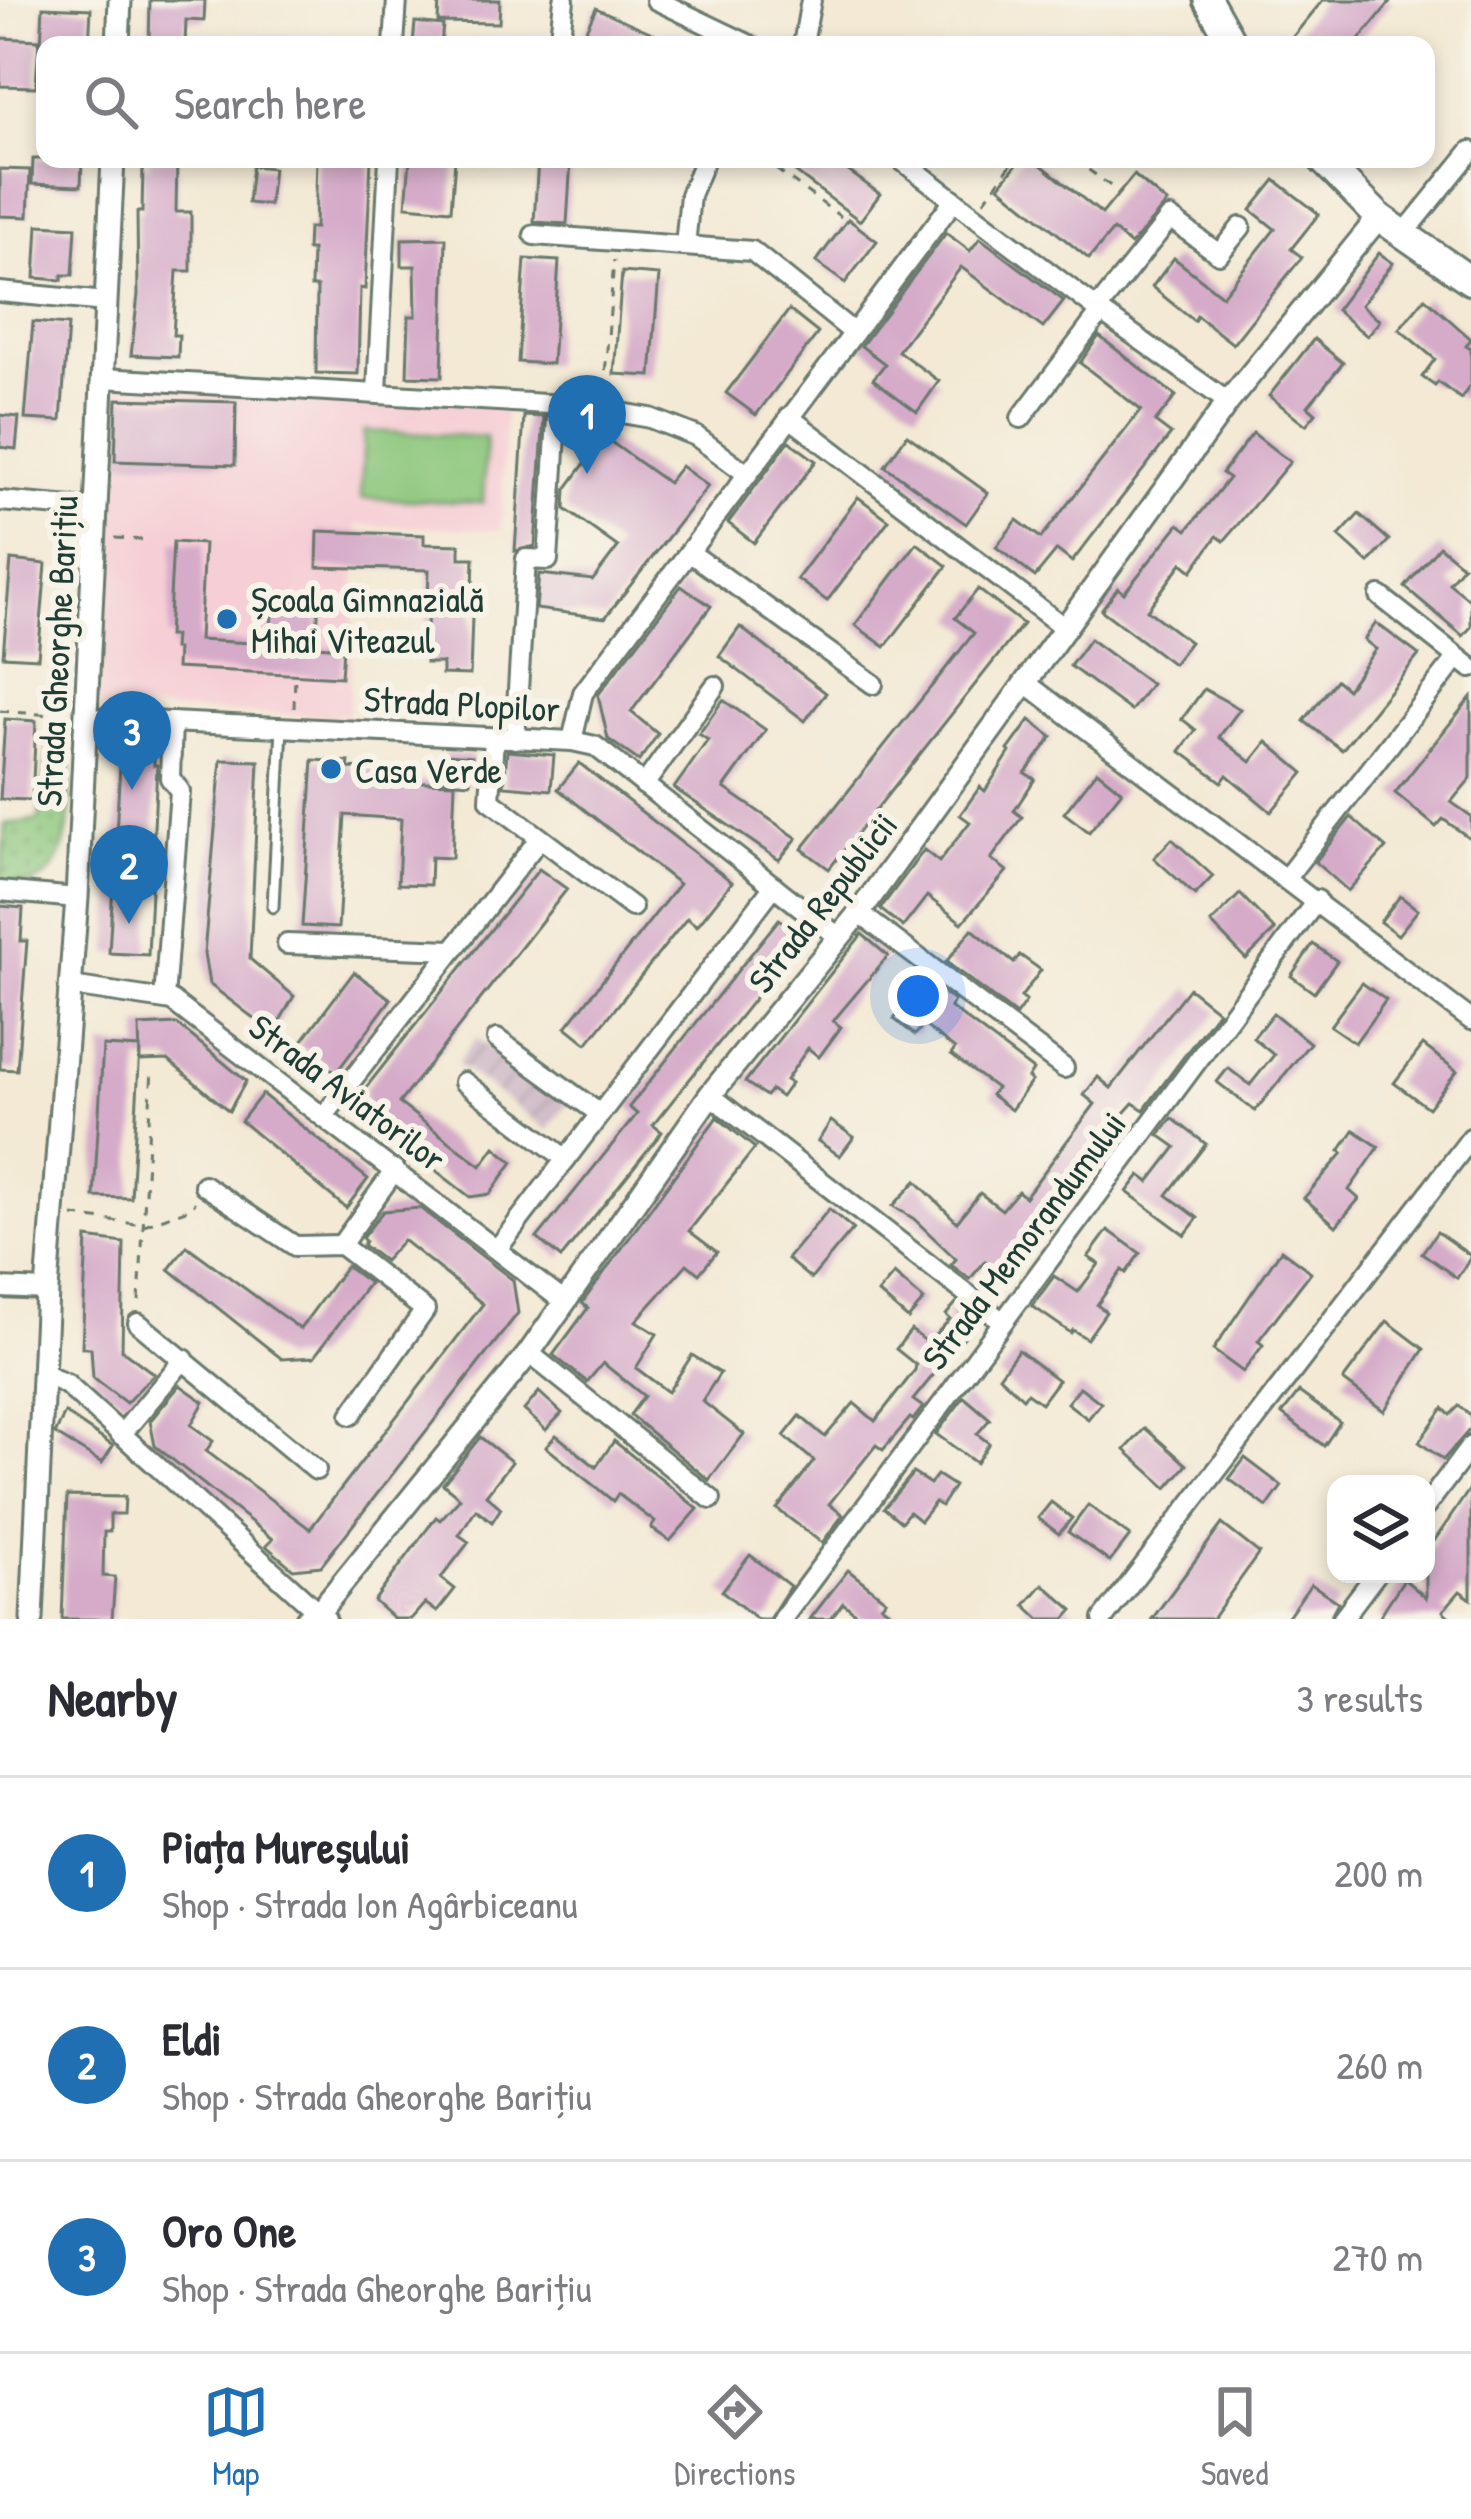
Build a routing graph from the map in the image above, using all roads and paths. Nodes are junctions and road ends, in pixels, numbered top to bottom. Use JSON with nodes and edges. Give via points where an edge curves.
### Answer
{"nodes":[{"id":1,"x":121,"y":0,"type":"edge"},
{"id":2,"x":397,"y":0,"type":"edge"},
{"id":3,"x":564,"y":0,"type":"edge"},
{"id":4,"x":656,"y":0,"type":"edge"},
{"id":5,"x":811,"y":0,"type":"edge"},
{"id":6,"x":1208,"y":0,"type":"edge"},
{"id":7,"x":119,"y":36,"type":"edge"},
{"id":8,"x":395,"y":36,"type":"edge"},
{"id":9,"x":561,"y":36,"type":"edge"},
{"id":10,"x":731,"y":36,"type":"edge"},
{"id":11,"x":805,"y":36,"type":"edge"},
{"id":12,"x":1228,"y":36,"type":"edge"},
{"id":13,"x":1471,"y":151,"type":"edge"},
{"id":14,"x":113,"y":168,"type":"edge"},
{"id":15,"x":389,"y":168,"type":"edge"},
{"id":16,"x":701,"y":168,"type":"edge"},
{"id":17,"x":774,"y":168,"type":"edge"},
{"id":18,"x":912,"y":168,"type":"edge"},
{"id":19,"x":1008,"y":168,"type":"edge"},
{"id":20,"x":1086,"y":168,"type":"edge"},
{"id":21,"x":1331,"y":168,"type":"edge"},
{"id":22,"x":1112,"y":187,"type":"dead end"},
{"id":23,"x":954,"y":200,"type":"junction"},
{"id":24,"x":974,"y":215,"type":"junction"},
{"id":25,"x":841,"y":217,"type":"dead end"},
{"id":26,"x":1379,"y":217,"type":"junction"},
{"id":27,"x":1241,"y":227,"type":"dead end"},
{"id":28,"x":534,"y":235,"type":"dead end"},
{"id":29,"x":1403,"y":235,"type":"junction"},
{"id":30,"x":616,"y":241,"type":"junction"},
{"id":31,"x":685,"y":246,"type":"junction"},
{"id":32,"x":1471,"y":281,"type":"edge"},
{"id":33,"x":0,"y":292,"type":"edge"},
{"id":34,"x":106,"y":302,"type":"junction"},
{"id":35,"x":1099,"y":310,"type":"junction"},
{"id":36,"x":854,"y":333,"type":"junction"},
{"id":37,"x":103,"y":378,"type":"junction"},
{"id":38,"x":377,"y":391,"type":"junction"},
{"id":39,"x":1228,"y":402,"type":"junction"},
{"id":40,"x":558,"y":404,"type":"junction"},
{"id":41,"x":602,"y":410,"type":"junction"},
{"id":42,"x":789,"y":418,"type":"junction"},
{"id":43,"x":1021,"y":418,"type":"dead end"},
{"id":44,"x":747,"y":474,"type":"junction"},
{"id":45,"x":0,"y":501,"type":"edge"},
{"id":46,"x":96,"y":509,"type":"junction"},
{"id":47,"x":95,"y":537,"type":"junction"},
{"id":48,"x":145,"y":540,"type":"dead end"},
{"id":49,"x":689,"y":552,"type":"junction"},
{"id":50,"x":1381,"y":596,"type":"dead end"},
{"id":51,"x":1066,"y":629,"type":"junction"},
{"id":52,"x":1464,"y":663,"type":"edge"},
{"id":53,"x":296,"y":675,"type":"dead end"},
{"id":54,"x":1026,"y":682,"type":"junction"},
{"id":55,"x":873,"y":684,"type":"dead end"},
{"id":56,"x":715,"y":686,"type":"dead end"},
{"id":57,"x":0,"y":711,"type":"edge"},
{"id":58,"x":86,"y":718,"type":"junction"},
{"id":59,"x":172,"y":722,"type":"junction"},
{"id":60,"x":287,"y":728,"type":"junction"},
{"id":61,"x":494,"y":738,"type":"junction"},
{"id":62,"x":515,"y":739,"type":"junction"},
{"id":63,"x":572,"y":741,"type":"junction"},
{"id":64,"x":644,"y":784,"type":"junction"},
{"id":65,"x":540,"y":838,"type":"junction"},
{"id":66,"x":1286,"y":878,"type":"junction"},
{"id":67,"x":774,"y":886,"type":"junction"},
{"id":68,"x":0,"y":891,"type":"edge"},
{"id":69,"x":77,"y":898,"type":"junction"},
{"id":70,"x":1317,"y":900,"type":"junction"},
{"id":71,"x":273,"y":907,"type":"dead end"},
{"id":72,"x":632,"y":907,"type":"dead end"},
{"id":73,"x":859,"y":914,"type":"junction"},
{"id":74,"x":840,"y":938,"type":"junction"},
{"id":75,"x":287,"y":944,"type":"dead end"},
{"id":76,"x":453,"y":950,"type":"junction"},
{"id":77,"x":71,"y":986,"type":"junction"},
{"id":78,"x":164,"y":999,"type":"junction"},
{"id":79,"x":1471,"y":1020,"type":"edge"},
{"id":80,"x":497,"y":1039,"type":"dead end"},
{"id":81,"x":1064,"y":1068,"type":"dead end"},
{"id":82,"x":152,"y":1069,"type":"dead end"},
{"id":83,"x":464,"y":1082,"type":"dead end"},
{"id":84,"x":710,"y":1095,"type":"junction"},
{"id":85,"x":600,"y":1114,"type":"junction"},
{"id":86,"x":324,"y":1116,"type":"junction"},
{"id":87,"x":1471,"y":1138,"type":"edge"},
{"id":88,"x":566,"y":1159,"type":"junction"},
{"id":89,"x":395,"y":1170,"type":"junction"},
{"id":90,"x":204,"y":1185,"type":"joint"},
{"id":91,"x":52,"y":1213,"type":"junction"},
{"id":92,"x":144,"y":1225,"type":"junction"},
{"id":93,"x":341,"y":1245,"type":"junction"},
{"id":94,"x":498,"y":1248,"type":"junction"},
{"id":95,"x":0,"y":1288,"type":"edge"},
{"id":96,"x":47,"y":1290,"type":"junction"},
{"id":97,"x":563,"y":1301,"type":"junction"},
{"id":98,"x":1003,"y":1322,"type":"junction"},
{"id":99,"x":138,"y":1323,"type":"joint"},
{"id":100,"x":529,"y":1353,"type":"junction"},
{"id":101,"x":184,"y":1359,"type":"junction"},
{"id":102,"x":45,"y":1375,"type":"junction"},
{"id":103,"x":351,"y":1415,"type":"dead end"},
{"id":104,"x":121,"y":1436,"type":"junction"},
{"id":105,"x":1471,"y":1445,"type":"edge"},
{"id":106,"x":316,"y":1470,"type":"dead end"},
{"id":107,"x":1435,"y":1494,"type":"edge"},
{"id":108,"x":711,"y":1499,"type":"dead end"},
{"id":109,"x":1369,"y":1583,"type":"edge"},
{"id":110,"x":317,"y":1617,"type":"edge"},
{"id":111,"x":32,"y":1619,"type":"edge"},
{"id":112,"x":782,"y":1619,"type":"edge"},
{"id":113,"x":1103,"y":1619,"type":"edge"},
{"id":114,"x":1342,"y":1619,"type":"edge"}],
"edges":[{"from":1,"to":7,"type":"street"},
{"from":2,"to":8,"type":"street"},
{"from":3,"to":9,"type":"street"},
{"from":4,"to":10,"type":"street"},
{"from":5,"to":11,"type":"street"},
{"from":6,"to":12,"type":"main road"},
{"from":13,"to":29,"type":"street"},
{"from":14,"to":34,"type":"street","name":"Strada Gheorghe Barițiu"},
{"from":15,"to":38,"type":"street"},
{"from":16,"to":31,"type":"street"},
{"from":17,"to":25,"type":"path"},
{"from":18,"to":23,"type":"street"},
{"from":19,"to":24,"type":"path"},
{"from":20,"to":22,"type":"path"},
{"from":21,"to":26,"type":"main road"},
{"from":23,"to":24,"type":"street"},
{"from":23,"to":36,"type":"street"},
{"from":24,"to":35,"type":"street"},
{"from":26,"to":29,"type":"main road"},
{"from":26,"to":39,"type":"street","name":"Strada Republicii"},
{"from":27,"to":35,"type":"street","via":[[1219,254],[1170,218]]},
{"from":28,"to":30,"type":"street"},
{"from":29,"to":32,"type":"main road"},
{"from":30,"to":31,"type":"street"},
{"from":30,"to":41,"type":"path"},
{"from":31,"to":36,"type":"street","via":[[752,251]]},
{"from":33,"to":34,"type":"street"},
{"from":34,"to":37,"type":"street","name":"Strada Gheorghe Barițiu"},
{"from":35,"to":39,"type":"street"},
{"from":35,"to":43,"type":"street"},
{"from":36,"to":42,"type":"street"},
{"from":37,"to":38,"type":"street"},
{"from":37,"to":46,"type":"street","name":"Strada Gheorghe Barițiu"},
{"from":38,"to":40,"type":"street"},
{"from":39,"to":51,"type":"street","name":"Strada Republicii"},
{"from":40,"to":41,"type":"street"},
{"from":40,"to":62,"type":"street","via":[[548,560],[526,559]]},
{"from":41,"to":44,"type":"street","via":[[696,436]]},
{"from":42,"to":44,"type":"street"},
{"from":42,"to":51,"type":"street"},
{"from":44,"to":49,"type":"street"},
{"from":45,"to":46,"type":"street"},
{"from":46,"to":47,"type":"street","name":"Strada Gheorghe Barițiu"},
{"from":47,"to":48,"type":"path"},
{"from":47,"to":58,"type":"street","name":"Strada Gheorghe Barițiu"},
{"from":49,"to":55,"type":"street"},
{"from":49,"to":63,"type":"street","via":[[583,693]]},
{"from":50,"to":52,"type":"street"},
{"from":51,"to":54,"type":"street","name":"Strada Republicii"},
{"from":52,"to":66,"type":"street"},
{"from":53,"to":60,"type":"path"},
{"from":54,"to":66,"type":"street"},
{"from":54,"to":73,"type":"street","name":"Strada Republicii"},
{"from":56,"to":64,"type":"street"},
{"from":57,"to":58,"type":"path"},
{"from":58,"to":59,"type":"street","name":"Strada Plopilor"},
{"from":58,"to":69,"type":"street","name":"Strada Gheorghe Barițiu"},
{"from":59,"to":60,"type":"street","name":"Strada Plopilor"},
{"from":59,"to":78,"type":"street","via":[[170,778],[180,791]]},
{"from":60,"to":61,"type":"street","name":"Strada Plopilor"},
{"from":60,"to":71,"type":"lane"},
{"from":61,"to":62,"type":"street","name":"Strada Plopilor"},
{"from":61,"to":65,"type":"street","via":[[490,800]]},
{"from":62,"to":63,"type":"street","name":"Strada Plopilor"},
{"from":63,"to":64,"type":"street","name":"Strada Plopilor","via":[[595,746]]},
{"from":64,"to":67,"type":"street","name":"Strada Plopilor"},
{"from":65,"to":72,"type":"street"},
{"from":65,"to":76,"type":"street"},
{"from":66,"to":70,"type":"street"},
{"from":67,"to":74,"type":"street","name":"Strada Plopilor"},
{"from":67,"to":85,"type":"street"},
{"from":68,"to":69,"type":"street"},
{"from":69,"to":77,"type":"street","name":"Strada Gheorghe Barițiu"},
{"from":70,"to":79,"type":"street"},
{"from":70,"to":98,"type":"street","name":"Strada Memorandumului"},
{"from":73,"to":74,"type":"street","name":"Strada Republicii"},
{"from":73,"to":81,"type":"street"},
{"from":74,"to":84,"type":"street","name":"Strada Republicii"},
{"from":75,"to":76,"type":"street"},
{"from":76,"to":86,"type":"street"},
{"from":77,"to":78,"type":"street","name":"Strada Aviatorilor"},
{"from":77,"to":91,"type":"street","name":"Strada Gheorghe Barițiu"},
{"from":78,"to":86,"type":"street","name":"Strada Aviatorilor"},
{"from":80,"to":85,"type":"street"},
{"from":82,"to":92,"type":"path"},
{"from":83,"to":88,"type":"street"},
{"from":84,"to":97,"type":"street","name":"Strada Republicii"},
{"from":84,"to":98,"type":"street"},
{"from":85,"to":88,"type":"street"},
{"from":86,"to":89,"type":"street","name":"Strada Aviatorilor"},
{"from":87,"to":113,"type":"street"},
{"from":88,"to":94,"type":"street"},
{"from":89,"to":93,"type":"street"},
{"from":89,"to":94,"type":"street","name":"Strada Aviatorilor"},
{"from":90,"to":92,"type":"path","via":[[191,1208]]},
{"from":90,"to":93,"type":"street","via":[[295,1246]]},
{"from":91,"to":92,"type":"path"},
{"from":91,"to":96,"type":"street","name":"Strada Gheorghe Barițiu"},
{"from":92,"to":99,"type":"path"},
{"from":93,"to":103,"type":"street","via":[[425,1310]]},
{"from":94,"to":97,"type":"street","name":"Strada Aviatorilor"},
{"from":95,"to":96,"type":"street"},
{"from":96,"to":102,"type":"street","name":"Strada Gheorghe Barițiu"},
{"from":97,"to":100,"type":"street","name":"Strada Republicii"},
{"from":98,"to":112,"type":"street","name":"Strada Memorandumului"},
{"from":99,"to":101,"type":"street"},
{"from":100,"to":108,"type":"street"},
{"from":100,"to":110,"type":"street","name":"Strada Republicii"},
{"from":101,"to":104,"type":"street"},
{"from":101,"to":106,"type":"street"},
{"from":102,"to":104,"type":"street","via":[[67,1384]]},
{"from":102,"to":111,"type":"street","name":"Strada Gheorghe Barițiu"},
{"from":104,"to":110,"type":"street"},
{"from":105,"to":107,"type":"street"},
{"from":109,"to":114,"type":"street"}]}
